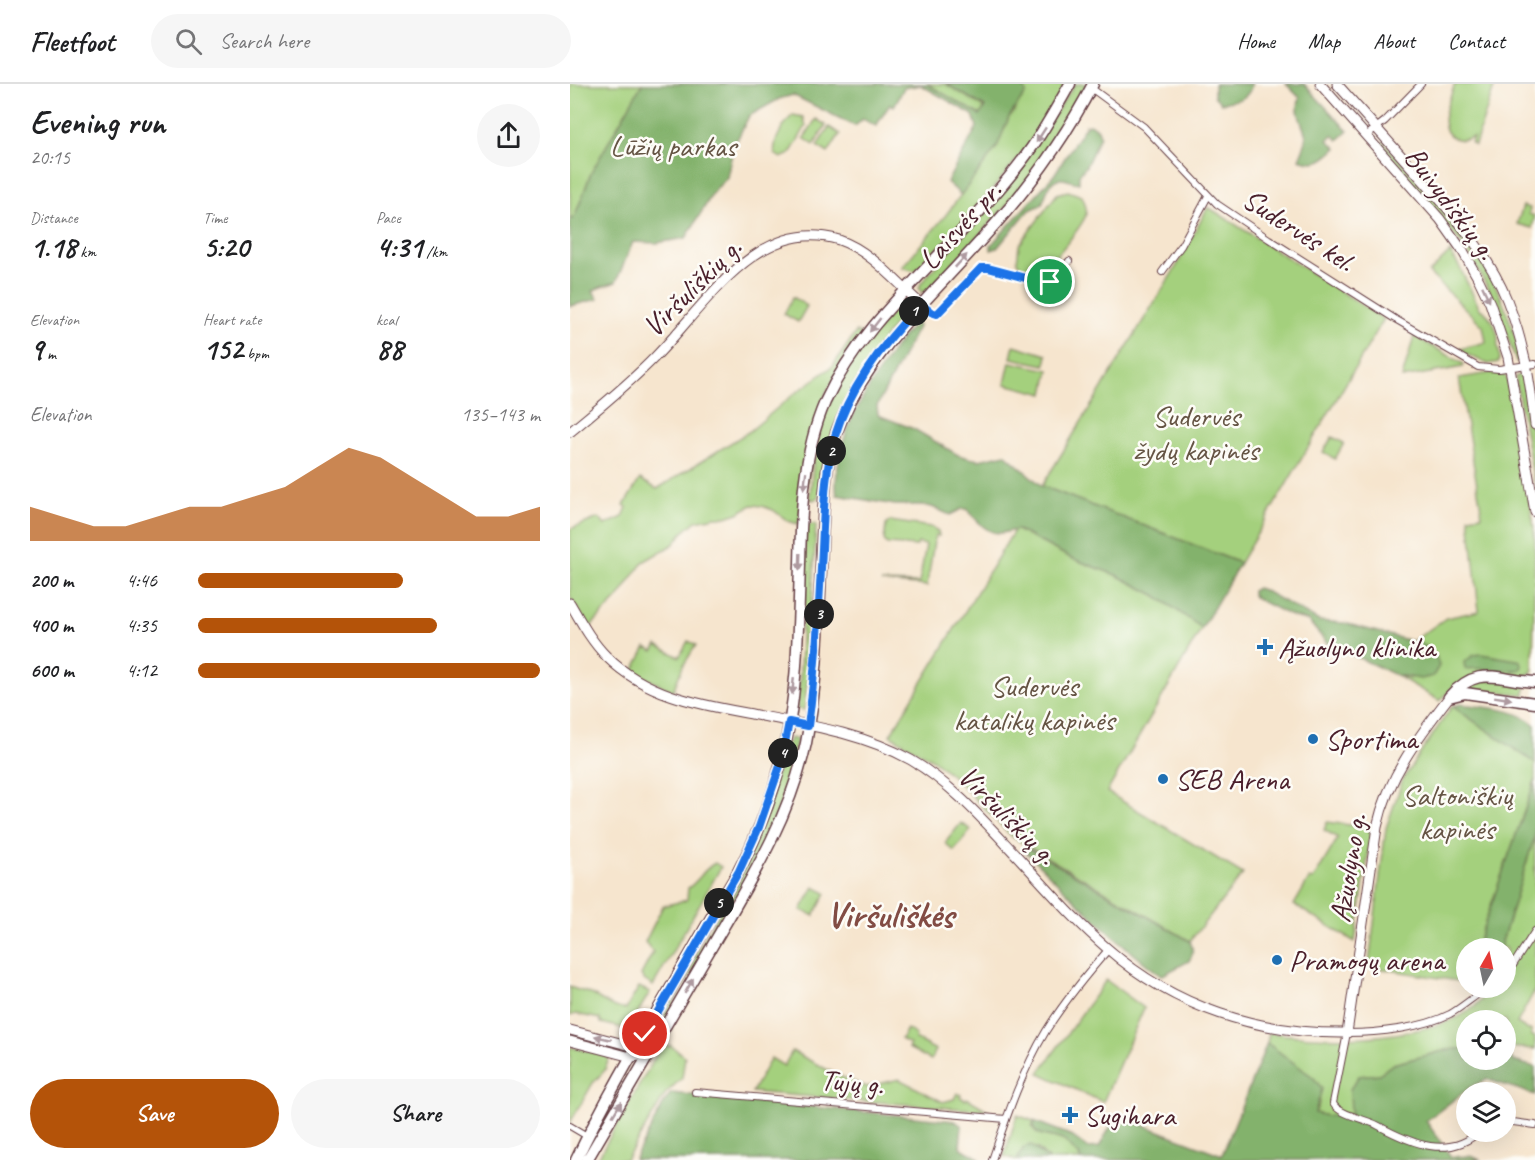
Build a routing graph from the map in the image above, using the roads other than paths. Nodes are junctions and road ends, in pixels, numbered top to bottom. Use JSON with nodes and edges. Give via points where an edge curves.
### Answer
{"nodes":[{"id":1,"x":1070,"y":84,"type":"edge"},
{"id":2,"x":1320,"y":84,"type":"edge"},
{"id":3,"x":1338,"y":84,"type":"edge"},
{"id":4,"x":1421,"y":84,"type":"edge"},
{"id":5,"x":1092,"y":86,"type":"edge"},
{"id":6,"x":1377,"y":128,"type":"junction"},
{"id":7,"x":1367,"y":135,"type":"junction"},
{"id":8,"x":1208,"y":196,"type":"junction"},
{"id":9,"x":1069,"y":261,"type":"dead end"},
{"id":10,"x":1162,"y":272,"type":"dead end"},
{"id":11,"x":905,"y":290,"type":"junction"},
{"id":12,"x":921,"y":304,"type":"junction"},
{"id":13,"x":1531,"y":365,"type":"edge"},
{"id":14,"x":1509,"y":367,"type":"junction"},
{"id":15,"x":1535,"y":425,"type":"edge"},
{"id":16,"x":570,"y":432,"type":"edge"},
{"id":17,"x":802,"y":503,"type":"junction"},
{"id":18,"x":824,"y":506,"type":"junction"},
{"id":19,"x":1535,"y":512,"type":"edge"},
{"id":20,"x":570,"y":603,"type":"edge"},
{"id":21,"x":1535,"y":682,"type":"edge"},
{"id":22,"x":1449,"y":698,"type":"junction"},
{"id":23,"x":1535,"y":703,"type":"edge"},
{"id":24,"x":789,"y":722,"type":"junction"},
{"id":25,"x":808,"y":726,"type":"junction"},
{"id":26,"x":1535,"y":931,"type":"edge"},
{"id":27,"x":1108,"y":950,"type":"junction"},
{"id":28,"x":1516,"y":960,"type":"edge"},
{"id":29,"x":1473,"y":998,"type":"edge"},
{"id":30,"x":570,"y":1030,"type":"edge"},
{"id":31,"x":1347,"y":1033,"type":"junction"},
{"id":32,"x":570,"y":1041,"type":"edge"},
{"id":33,"x":634,"y":1052,"type":"junction"},
{"id":34,"x":649,"y":1055,"type":"junction"},
{"id":35,"x":695,"y":1092,"type":"dead end"},
{"id":36,"x":1006,"y":1119,"type":"junction"},
{"id":37,"x":1516,"y":1122,"type":"edge"},
{"id":38,"x":1535,"y":1125,"type":"edge"},
{"id":39,"x":570,"y":1126,"type":"edge"},
{"id":40,"x":587,"y":1136,"type":"junction"},
{"id":41,"x":1472,"y":1142,"type":"edge"},
{"id":42,"x":1425,"y":1153,"type":"dead end"},
{"id":43,"x":1452,"y":1154,"type":"dead end"},
{"id":44,"x":582,"y":1160,"type":"edge"},
{"id":45,"x":992,"y":1160,"type":"edge"}],
"edges":[{"from":1,"to":11,"type":"main road","name":"Laisvės pr.","one_way":true,"via":[[1030,150],[971,221]]},
{"from":2,"to":7,"type":"main road","name":"Buivydiškių g."},
{"from":3,"to":6,"type":"main road","name":"Buivydiškių g."},
{"from":4,"to":6,"type":"street"},
{"from":5,"to":8,"type":"street","name":"Sudervės kel.","via":[[1144,127]]},
{"from":12,"to":5,"type":"main road","name":"Laisvės pr.","one_way":true,"via":[[1035,177],[1066,134]]},
{"from":6,"to":7,"type":"street"},
{"from":6,"to":13,"type":"main road","name":"Buivydiškių g.","via":[[1447,208],[1491,267]]},
{"from":7,"to":14,"type":"main road","name":"Buivydiškių g.","one_way":true,"via":[[1462,250],[1490,303]]},
{"from":8,"to":10,"type":"street"},
{"from":8,"to":14,"type":"street","name":"Sudervės kel.","via":[[1269,239],[1472,364]]},
{"from":9,"to":12,"type":"street","via":[[1054,280],[1045,282],[981,268],[937,314]]},
{"from":11,"to":12,"type":"main road","name":"Viršuliškių g."},
{"from":11,"to":16,"type":"main road","name":"Viršuliškių g.","via":[[871,259],[846,243],[808,235],[780,242],[731,273],[647,366]]},
{"from":11,"to":17,"type":"main road","name":"Laisvės pr.","one_way":true,"via":[[855,351],[826,400],[813,439]]},
{"from":12,"to":18,"type":"main road","name":"Laisvės pr.","via":[[873,362],[848,405],[832,446]]},
{"from":13,"to":14,"type":"street","name":"Sudervės kel."},
{"from":13,"to":15,"type":"main road","name":"Buivydiškių g."},
{"from":14,"to":19,"type":"main road","name":"Buivydiškių g."},
{"from":17,"to":18,"type":"main road"},
{"from":17,"to":24,"type":"main road","name":"Laisvės pr.","one_way":true},
{"from":18,"to":25,"type":"main road","name":"Laisvės pr.","via":[[816,666]]},
{"from":20,"to":24,"type":"main road","name":"Viršuliškių g.","via":[[598,648],[643,684],[682,699]]},
{"from":21,"to":22,"type":"main road","name":"Ąžuolyno g.","via":[[1482,676],[1460,685]]},
{"from":22,"to":23,"type":"main road","one_way":true,"via":[[1465,693]]},
{"from":22,"to":31,"type":"main road","name":"Ąžuolyno g.","via":[[1402,763],[1382,806]]},
{"from":24,"to":25,"type":"main road","name":"Viršuliškių g."},
{"from":24,"to":33,"type":"main road","name":"Laisvės pr.","via":[[772,792],[739,871]]},
{"from":25,"to":27,"type":"main road","name":"Viršuliškių g.","via":[[869,741],[928,771],[965,803]]},
{"from":34,"to":25,"type":"main road","name":"Laisvės pr.","one_way":true,"via":[[776,832],[790,798]]},
{"from":26,"to":28,"type":"street"},
{"from":27,"to":31,"type":"main road","name":"Viršuliškių g.","via":[[1166,990],[1219,1015],[1282,1030]]},
{"from":27,"to":36,"type":"street","via":[[1046,1032],[1026,1068]]},
{"from":29,"to":31,"type":"street","via":[[1437,1019],[1395,1029]]},
{"from":33,"to":30,"type":"main road","one_way":true},
{"from":31,"to":42,"type":"street","name":"Ąžuolyno g.","via":[[1333,1103],[1337,1110],[1376,1125]]},
{"from":32,"to":33,"type":"main road"},
{"from":33,"to":34,"type":"main road"},
{"from":33,"to":40,"type":"main road","name":"Laisvės pr."},
{"from":44,"to":34,"type":"main road","name":"Laisvės pr.","one_way":true},
{"from":35,"to":36,"type":"street","name":"Tujų g."},
{"from":36,"to":45,"type":"street"},
{"from":37,"to":38,"type":"street"},
{"from":39,"to":40,"type":"street"},
{"from":40,"to":44,"type":"main road","name":"Laisvės pr."},
{"from":41,"to":43,"type":"street"}]}
